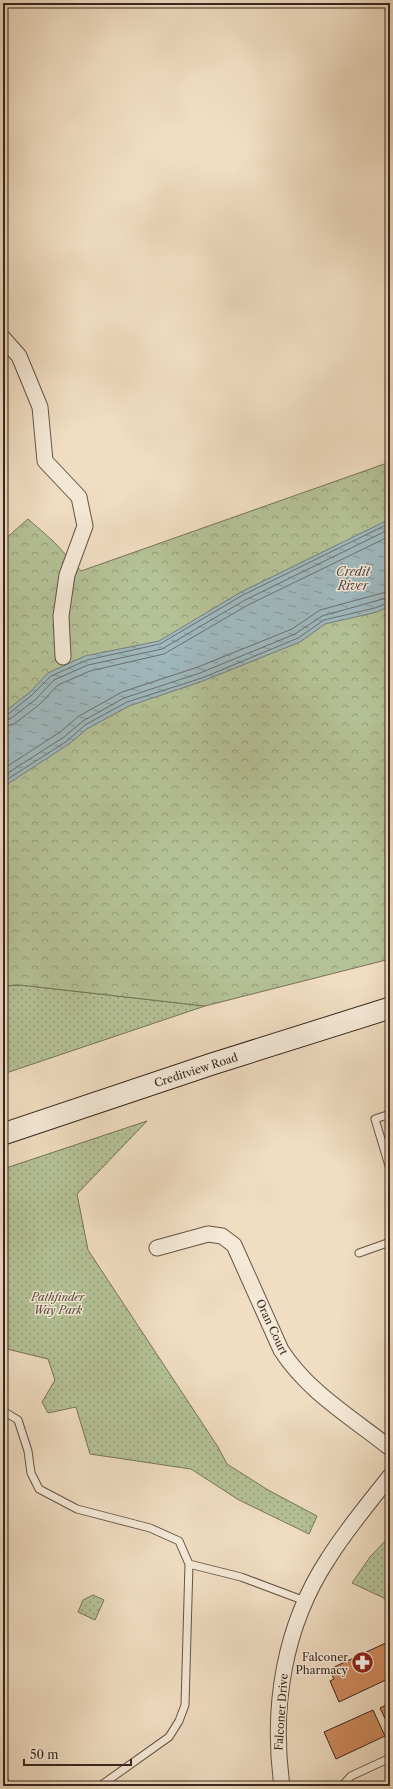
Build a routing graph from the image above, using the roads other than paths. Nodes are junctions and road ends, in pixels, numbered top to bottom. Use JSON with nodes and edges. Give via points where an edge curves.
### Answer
{"nodes":[{"id":1,"x":3,"y":338,"type":"edge"},
{"id":2,"x":63,"y":657,"type":"dead end"},
{"id":3,"x":390,"y":1008,"type":"edge"},
{"id":4,"x":390,"y":1114,"type":"edge"},
{"id":5,"x":3,"y":1134,"type":"edge"},
{"id":6,"x":390,"y":1169,"type":"edge"},
{"id":7,"x":390,"y":1242,"type":"edge"},
{"id":8,"x":157,"y":1248,"type":"dead end"},
{"id":9,"x":359,"y":1253,"type":"dead end"},
{"id":10,"x":3,"y":1411,"type":"edge"},
{"id":11,"x":390,"y":1448,"type":"edge"},
{"id":12,"x":390,"y":1476,"type":"edge"},
{"id":13,"x":189,"y":1564,"type":"junction"},
{"id":14,"x":305,"y":1602,"type":"junction"},
{"id":15,"x":390,"y":1758,"type":"edge"},
{"id":16,"x":3,"y":1777,"type":"edge"},
{"id":17,"x":6,"y":1786,"type":"edge"},
{"id":18,"x":100,"y":1786,"type":"edge"},
{"id":19,"x":282,"y":1786,"type":"edge"},
{"id":20,"x":342,"y":1786,"type":"edge"}],
"edges":[{"from":1,"to":2,"type":"street","via":[[19,356],[40,407],[45,461],[79,498],[85,526],[67,575],[61,616]]},
{"from":3,"to":5,"type":"main road","name":"Creditview Road"},
{"from":4,"to":6,"type":"lane","via":[[376,1119]]},
{"from":7,"to":9,"type":"lane"},
{"from":8,"to":11,"type":"street","name":"Oran Court","via":[[208,1234],[222,1236],[234,1245],[280,1350],[290,1364],[311,1388]]},
{"from":10,"to":13,"type":"lane","via":[[18,1420],[28,1451],[30,1473],[39,1488],[77,1509],[150,1528],[179,1541]]},
{"from":12,"to":14,"type":"street","name":"Falconer Drive","via":[[342,1536],[326,1560]]},
{"from":13,"to":14,"type":"lane","via":[[241,1577]]},
{"from":13,"to":18,"type":"lane","via":[[185,1705],[179,1721],[169,1737]]},
{"from":14,"to":19,"type":"street","name":"Falconer Drive","via":[[285,1661],[279,1697],[278,1745]]},
{"from":15,"to":20,"type":"lane","via":[[351,1776]]},
{"from":16,"to":17,"type":"lane"}]}
